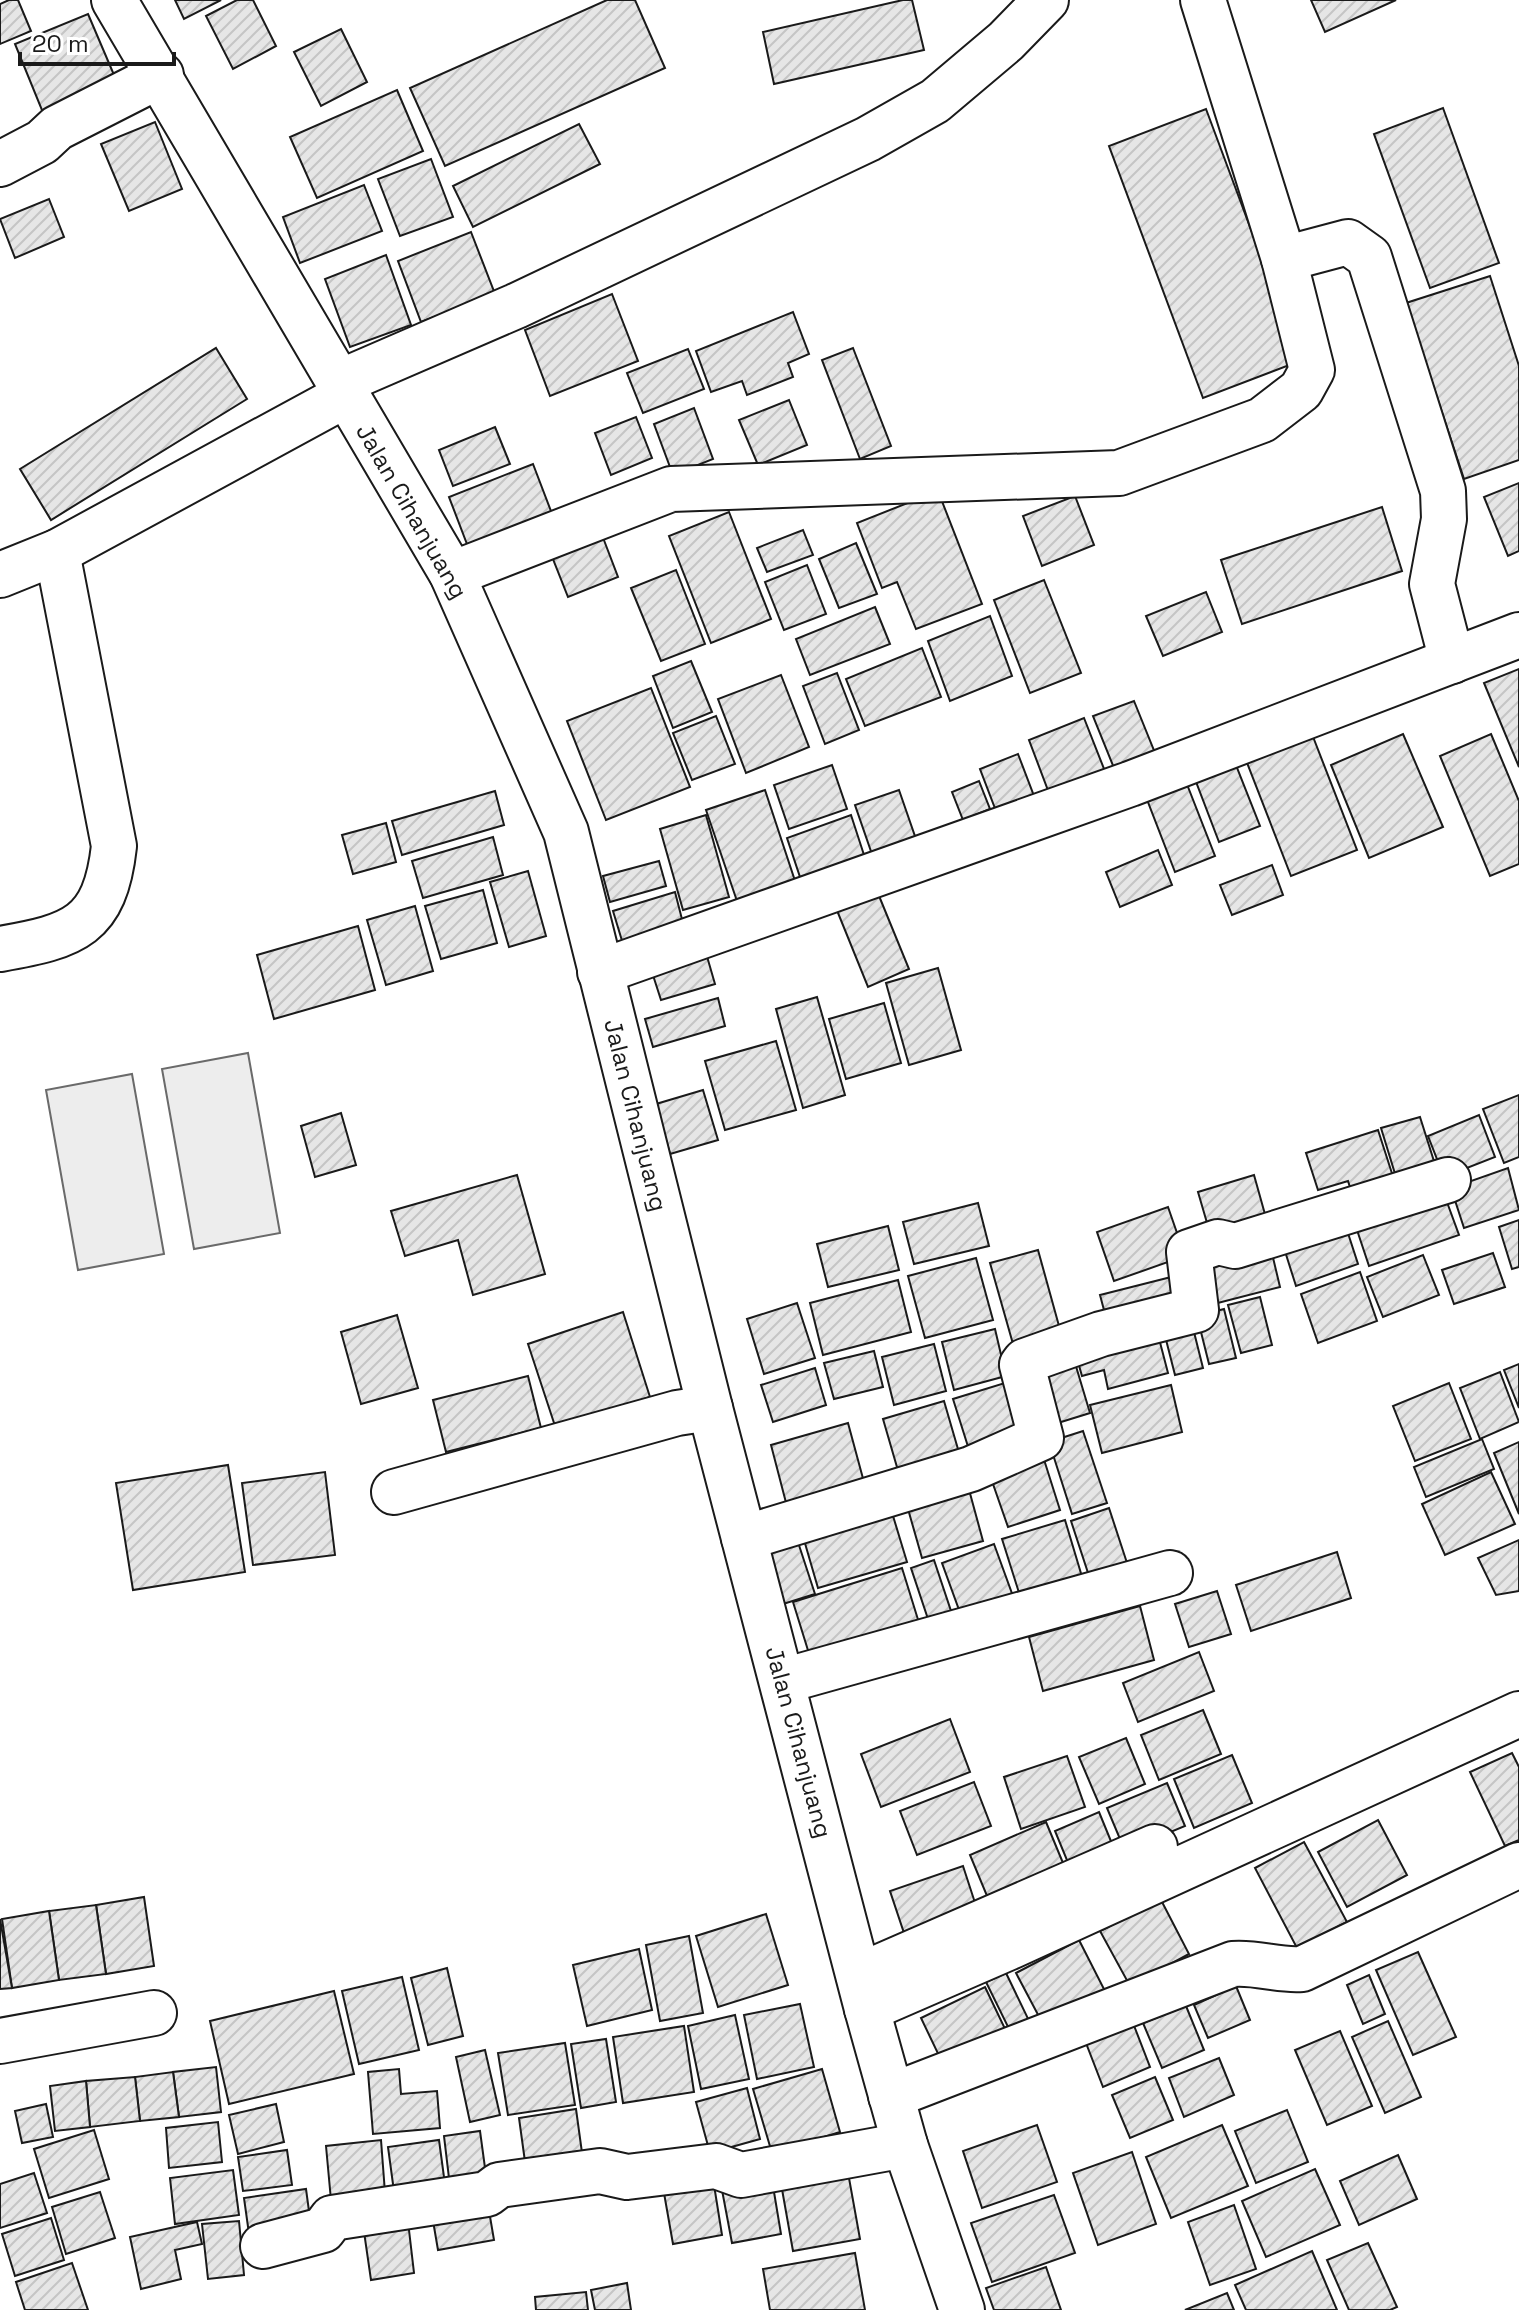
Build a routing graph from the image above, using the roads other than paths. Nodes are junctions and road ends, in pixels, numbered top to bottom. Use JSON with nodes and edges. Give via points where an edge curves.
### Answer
{"nodes":[{"id":1,"x":114,"y":0,"type":"edge"},
{"id":2,"x":1046,"y":0,"type":"edge"},
{"id":3,"x":1203,"y":0,"type":"edge"},
{"id":4,"x":161,"y":75,"type":"junction"},
{"id":5,"x":0,"y":164,"type":"edge"},
{"id":6,"x":1284,"y":259,"type":"junction"},
{"id":7,"x":342,"y":389,"type":"junction"},
{"id":8,"x":57,"y":552,"type":"junction"},
{"id":9,"x":452,"y":574,"type":"junction"},
{"id":10,"x":0,"y":575,"type":"edge"},
{"id":11,"x":1519,"y":635,"type":"edge"},
{"id":12,"x":1452,"y":661,"type":"junction"},
{"id":13,"x":0,"y":949,"type":"edge"},
{"id":14,"x":600,"y":972,"type":"junction"},
{"id":15,"x":1448,"y":1180,"type":"dead end"},
{"id":16,"x":710,"y":1408,"type":"junction"},
{"id":17,"x":394,"y":1492,"type":"dead end"},
{"id":18,"x":744,"y":1538,"type":"junction"},
{"id":19,"x":1170,"y":1573,"type":"dead end"},
{"id":20,"x":783,"y":1681,"type":"junction"},
{"id":21,"x":1519,"y":1714,"type":"edge"},
{"id":22,"x":1155,"y":1847,"type":"dead end"},
{"id":23,"x":1519,"y":1865,"type":"edge"},
{"id":24,"x":863,"y":1992,"type":"junction"},
{"id":25,"x":154,"y":2013,"type":"dead end"},
{"id":26,"x":0,"y":2041,"type":"edge"},
{"id":27,"x":891,"y":2096,"type":"junction"},
{"id":28,"x":905,"y":2145,"type":"junction"},
{"id":29,"x":263,"y":2246,"type":"dead end"},
{"id":30,"x":962,"y":2310,"type":"edge"}],
"edges":[{"from":1,"to":4,"type":"street","name":"Jalan Cihanjuang"},
{"from":2,"to":7,"type":"street","via":[[935,101],[868,139]]},
{"from":3,"to":6,"type":"street"},
{"from":4,"to":5,"type":"street"},
{"from":4,"to":7,"type":"street","name":"Jalan Cihanjuang"},
{"from":6,"to":9,"type":"street","via":[[1312,370],[1310,378],[1262,420],[1119,473],[671,489]]},
{"from":6,"to":12,"type":"street","via":[[1348,242],[1369,257],[1443,491],[1444,519],[1432,584]]},
{"from":7,"to":8,"type":"street"},
{"from":7,"to":9,"type":"street","name":"Jalan Cihanjuang"},
{"from":8,"to":10,"type":"street"},
{"from":8,"to":13,"type":"street","via":[[114,846],[110,883],[96,909],[72,931]]},
{"from":9,"to":14,"type":"street","name":"Jalan Cihanjuang","via":[[566,832]]},
{"from":11,"to":12,"type":"street"},
{"from":12,"to":14,"type":"street","via":[[1130,784]]},
{"from":14,"to":16,"type":"street","name":"Jalan Cihanjuang"},
{"from":15,"to":18,"type":"street","via":[[1235,1246],[1218,1242],[1189,1252],[1196,1310],[1101,1334],[1025,1361],[1041,1438],[971,1469]]},
{"from":16,"to":17,"type":"street"},
{"from":16,"to":18,"type":"street","name":"Jalan Cihanjuang"},
{"from":18,"to":20,"type":"street","name":"Jalan Cihanjuang"},
{"from":19,"to":20,"type":"street"},
{"from":20,"to":24,"type":"street","name":"Jalan Cihanjuang"},
{"from":21,"to":24,"type":"street","via":[[1040,1934]]},
{"from":22,"to":24,"type":"street"},
{"from":23,"to":27,"type":"street","via":[[1302,1969],[1233,1964]]},
{"from":24,"to":27,"type":"street","name":"Jalan Cihanjuang"},
{"from":25,"to":26,"type":"street"},
{"from":27,"to":28,"type":"street","name":"Jalan Cihanjuang"},
{"from":28,"to":29,"type":"street","via":[[741,2175],[716,2166],[627,2177],[600,2171],[499,2185],[487,2194],[332,2218],[323,2230]]},
{"from":28,"to":30,"type":"street","name":"Jalan Cihanjuang"}]}
